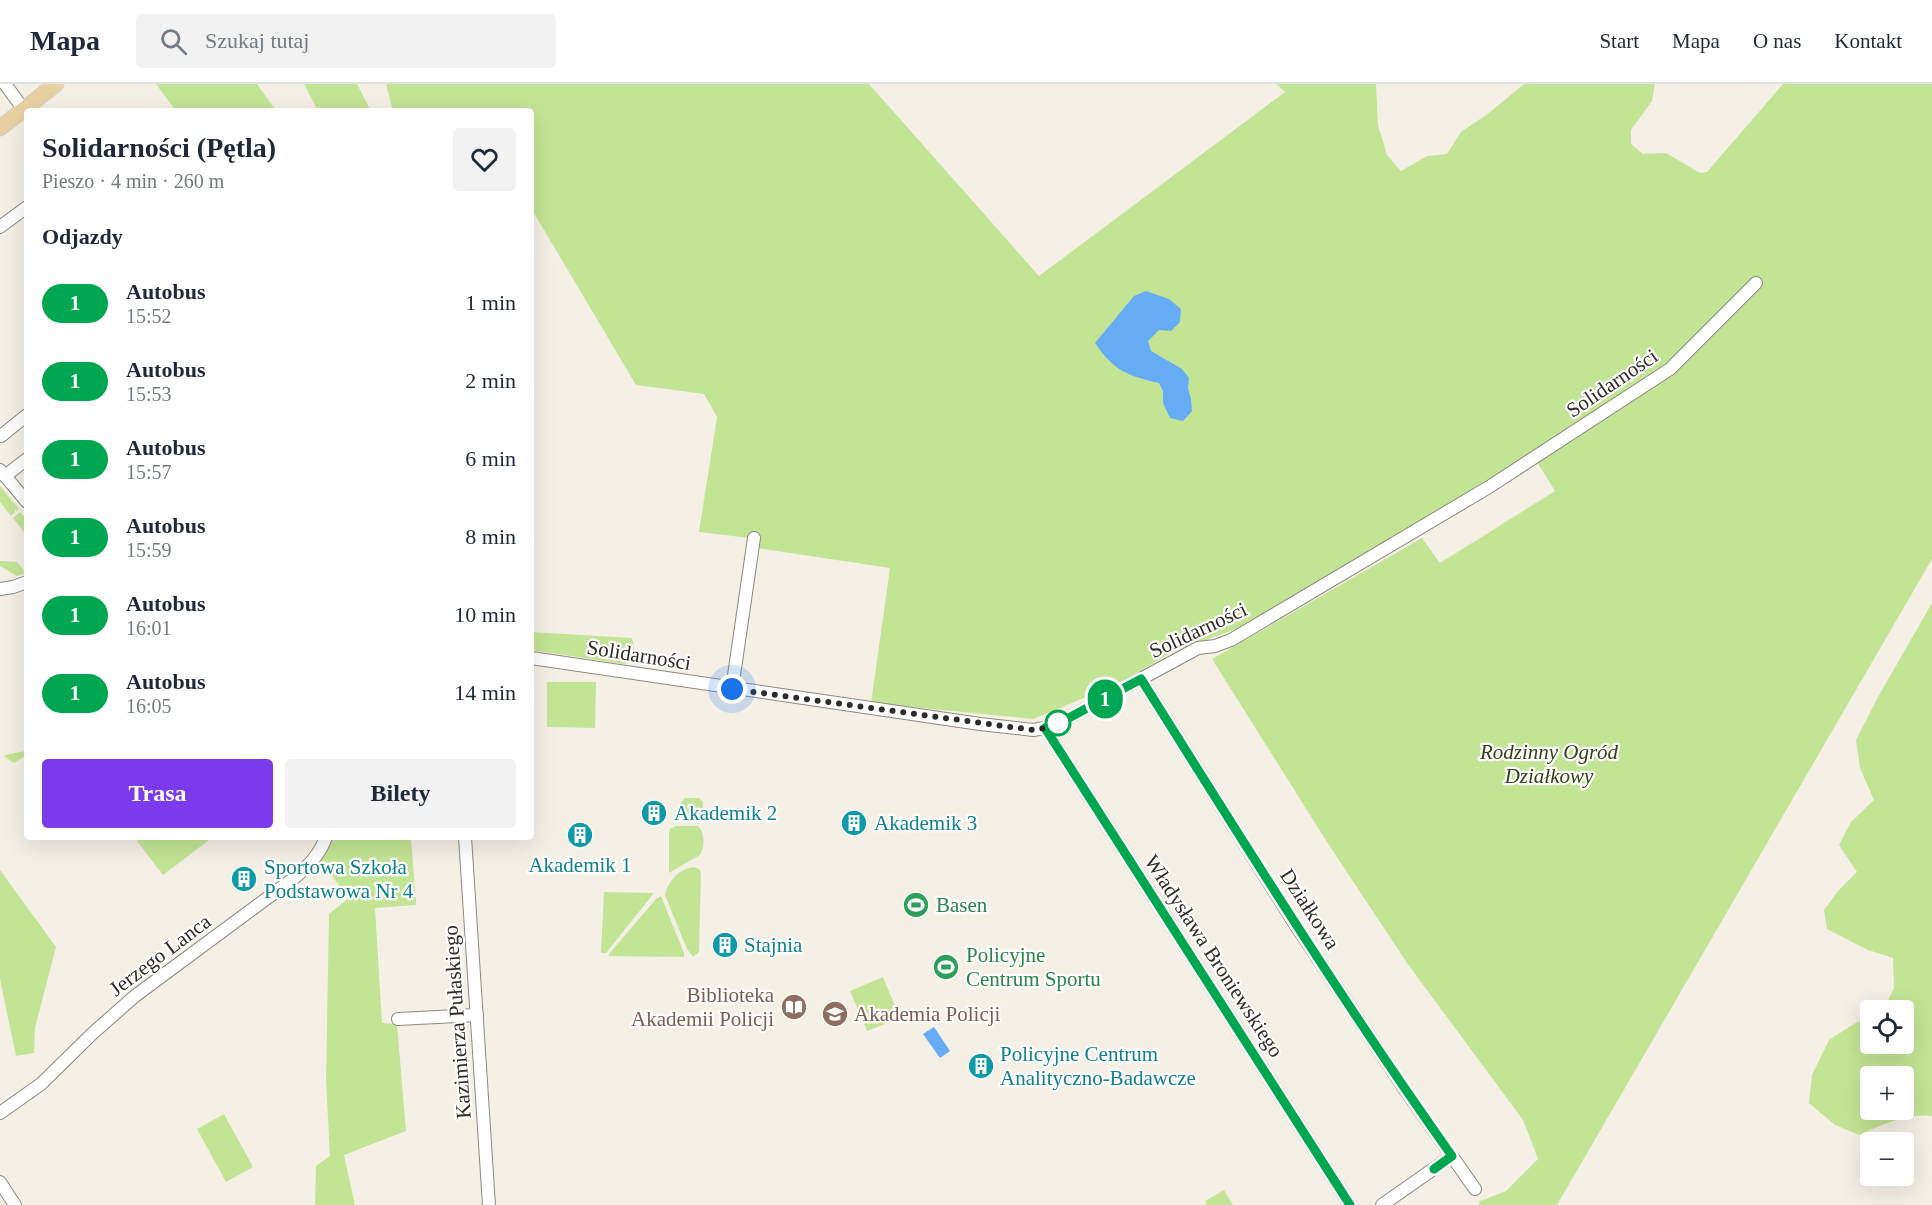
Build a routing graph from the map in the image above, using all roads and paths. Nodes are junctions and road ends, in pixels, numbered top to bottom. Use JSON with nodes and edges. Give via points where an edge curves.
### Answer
{"nodes":[{"id":1,"x":5,"y":84,"type":"edge"},
{"id":2,"x":56,"y":84,"type":"edge"},
{"id":3,"x":28,"y":108,"type":"edge"},
{"id":4,"x":24,"y":110,"type":"edge"},
{"id":5,"x":24,"y":112,"type":"edge"},
{"id":6,"x":0,"y":128,"type":"edge"},
{"id":7,"x":24,"y":209,"type":"edge"},
{"id":8,"x":0,"y":227,"type":"edge"},
{"id":9,"x":1756,"y":283,"type":"dead end"},
{"id":10,"x":24,"y":417,"type":"edge"},
{"id":11,"x":1,"y":436,"type":"edge"},
{"id":12,"x":24,"y":462,"type":"edge"},
{"id":13,"x":3,"y":473,"type":"edge"},
{"id":14,"x":24,"y":498,"type":"edge"},
{"id":15,"x":754,"y":538,"type":"dead end"},
{"id":16,"x":24,"y":583,"type":"edge"},
{"id":17,"x":0,"y":589,"type":"edge"},
{"id":18,"x":534,"y":658,"type":"edge"},
{"id":19,"x":1141,"y":679,"type":"junction"},
{"id":20,"x":732,"y":689,"type":"junction"},
{"id":21,"x":1045,"y":728,"type":"junction"},
{"id":22,"x":325,"y":840,"type":"edge"},
{"id":23,"x":465,"y":840,"type":"edge"},
{"id":24,"x":477,"y":1015,"type":"junction"},
{"id":25,"x":398,"y":1019,"type":"dead end"},
{"id":26,"x":14,"y":1103,"type":"junction"},
{"id":27,"x":0,"y":1107,"type":"edge"},
{"id":28,"x":0,"y":1113,"type":"edge"},
{"id":29,"x":1452,"y":1156,"type":"junction"},
{"id":30,"x":0,"y":1182,"type":"edge"},
{"id":31,"x":1475,"y":1189,"type":"dead end"},
{"id":32,"x":15,"y":1205,"type":"edge"},
{"id":33,"x":489,"y":1205,"type":"edge"},
{"id":34,"x":1350,"y":1205,"type":"edge"},
{"id":35,"x":1382,"y":1205,"type":"edge"}],
"edges":[{"from":1,"to":4,"type":"street"},
{"from":2,"to":3,"type":"main road"},
{"from":5,"to":6,"type":"main road"},
{"from":7,"to":8,"type":"street"},
{"from":9,"to":19,"type":"street","name":"Solidarności","via":[[1671,369],[1539,455],[1231,640],[1198,648]]},
{"from":10,"to":11,"type":"street"},
{"from":12,"to":13,"type":"street"},
{"from":13,"to":14,"type":"street"},
{"from":15,"to":20,"type":"street"},
{"from":16,"to":17,"type":"street"},
{"from":18,"to":20,"type":"street","name":"Solidarności"},
{"from":19,"to":21,"type":"street","name":"Solidarności"},
{"from":19,"to":29,"type":"street","name":"Działkowa","via":[[1299,930]]},
{"from":20,"to":21,"type":"street","name":"Solidarności","via":[[992,725]]},
{"from":21,"to":34,"type":"street","name":"Władysława Broniewskiego"},
{"from":22,"to":26,"type":"street","name":"Jerzego Lanca","via":[[313,861],[293,879],[128,1002],[41,1084]]},
{"from":23,"to":24,"type":"street","name":"Kazimierza Pułaskiego"},
{"from":24,"to":25,"type":"street"},
{"from":24,"to":33,"type":"street","name":"Kazimierza Pułaskiego"},
{"from":26,"to":27,"type":"street","name":"Jerzego Lanca"},
{"from":26,"to":28,"type":"street","name":"Jerzego Lanca"},
{"from":29,"to":31,"type":"street","name":"Działkowa"},
{"from":29,"to":35,"type":"street"},
{"from":30,"to":32,"type":"street"}]}
